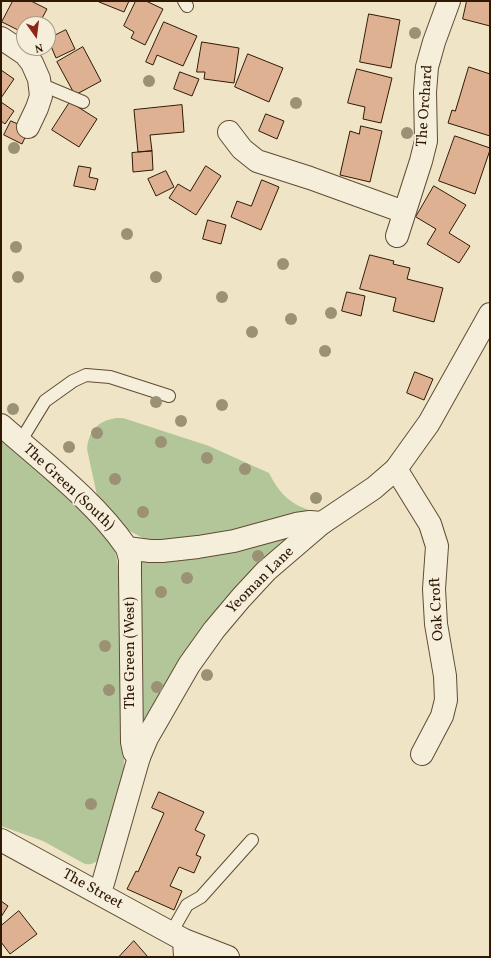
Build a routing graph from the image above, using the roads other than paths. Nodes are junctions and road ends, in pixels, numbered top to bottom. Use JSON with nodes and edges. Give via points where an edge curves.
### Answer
{"nodes":[{"id":1,"x":448,"y":1,"type":"edge"},
{"id":2,"x":1,"y":38,"type":"edge"},
{"id":3,"x":40,"y":84,"type":"junction"},
{"id":4,"x":83,"y":102,"type":"dead end"},
{"id":5,"x":28,"y":127,"type":"dead end"},
{"id":6,"x":229,"y":132,"type":"dead end"},
{"id":7,"x":404,"y":212,"type":"junction"},
{"id":8,"x":397,"y":236,"type":"dead end"},
{"id":9,"x":490,"y":314,"type":"edge"},
{"id":10,"x":169,"y":396,"type":"dead end"},
{"id":11,"x":1,"y":425,"type":"edge"},
{"id":12,"x":20,"y":442,"type":"junction"},
{"id":13,"x":396,"y":469,"type":"junction"},
{"id":14,"x":322,"y":523,"type":"junction"},
{"id":15,"x":127,"y":548,"type":"junction"},
{"id":16,"x":422,"y":754,"type":"dead end"},
{"id":17,"x":139,"y":757,"type":"junction"},
{"id":18,"x":1,"y":840,"type":"edge"},
{"id":19,"x":252,"y":840,"type":"dead end"},
{"id":20,"x":99,"y":892,"type":"junction"},
{"id":21,"x":180,"y":943,"type":"edge"},
{"id":22,"x":228,"y":957,"type":"edge"}],
"edges":[{"from":1,"to":7,"type":"street","name":"The Orchard","via":[[426,67],[426,141]]},
{"from":2,"to":3,"type":"street","via":[[26,54]]},
{"from":3,"to":4,"type":"lane"},
{"from":3,"to":5,"type":"street","via":[[42,96]]},
{"from":6,"to":7,"type":"street","via":[[242,149],[257,161]]},
{"from":7,"to":8,"type":"street","name":"The Orchard"},
{"from":9,"to":13,"type":"street","name":"Yeoman Lane","via":[[429,423]]},
{"from":10,"to":12,"type":"lane","via":[[110,377],[86,375],[45,401]]},
{"from":11,"to":12,"type":"street","name":"The Green (South)"},
{"from":12,"to":15,"type":"street","name":"The Green (South)","via":[[73,487]]},
{"from":13,"to":14,"type":"street","name":"Yeoman Lane","via":[[374,488]]},
{"from":13,"to":16,"type":"street","name":"Oak Croft","via":[[430,524],[437,546],[434,589],[436,624],[445,676],[446,700],[442,716]]},
{"from":14,"to":15,"type":"street","via":[[296,524],[198,548],[150,551]]},
{"from":14,"to":17,"type":"street","name":"Yeoman Lane","via":[[266,572],[214,630],[189,665],[147,738]]},
{"from":15,"to":17,"type":"street","name":"The Green (West)","via":[[130,559],[132,742],[134,752]]},
{"from":17,"to":20,"type":"street","name":"Yeoman Lane"},
{"from":18,"to":20,"type":"street","name":"The Street"},
{"from":19,"to":21,"type":"lane","via":[[201,897],[187,905]]},
{"from":20,"to":21,"type":"street","name":"The Street"},
{"from":21,"to":22,"type":"street","name":"The Street"}]}
